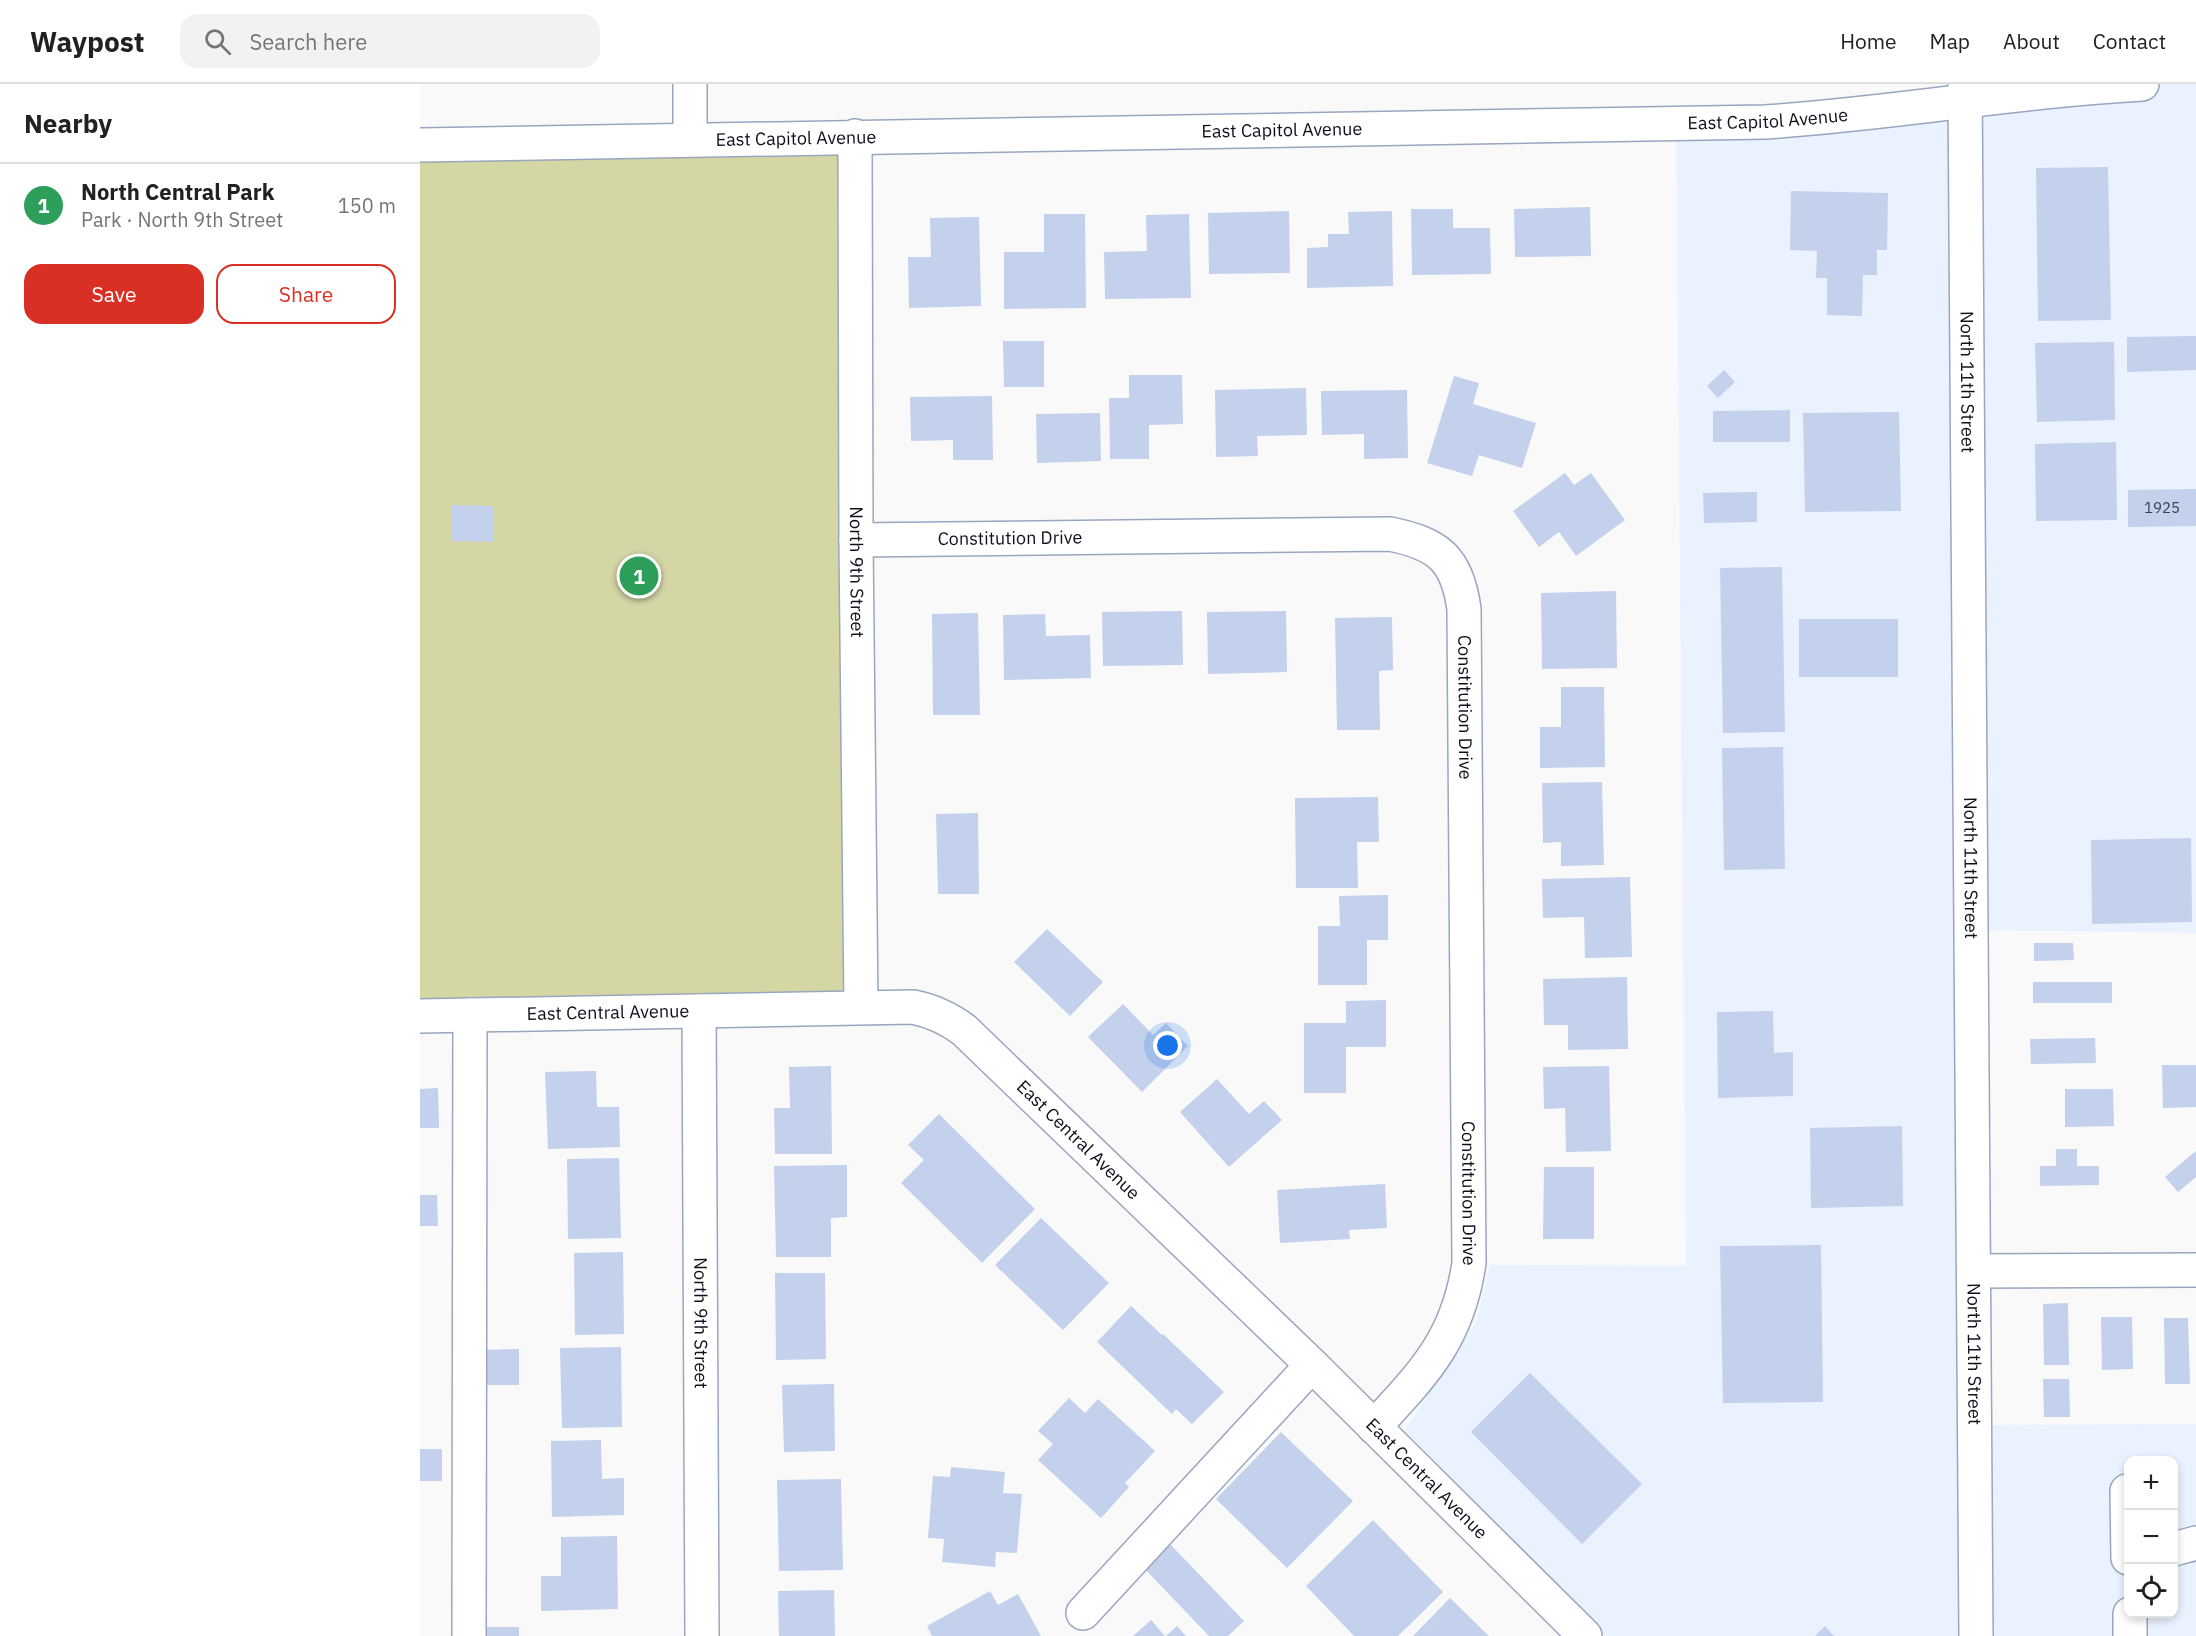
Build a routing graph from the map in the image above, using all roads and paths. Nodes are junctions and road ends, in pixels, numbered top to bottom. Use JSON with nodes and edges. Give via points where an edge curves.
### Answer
{"nodes":[{"id":1,"x":690,"y":84,"type":"edge"},
{"id":2,"x":2142,"y":84,"type":"edge"},
{"id":3,"x":1965,"y":93,"type":"edge"},
{"id":4,"x":855,"y":136,"type":"junction"},
{"id":5,"x":690,"y":139,"type":"junction"},
{"id":6,"x":420,"y":145,"type":"edge"},
{"id":7,"x":856,"y":540,"type":"junction"},
{"id":8,"x":861,"y":1007,"type":"junction"},
{"id":9,"x":699,"y":1011,"type":"junction"},
{"id":10,"x":470,"y":1015,"type":"junction"},
{"id":11,"x":420,"y":1016,"type":"edge"},
{"id":12,"x":2196,"y":1270,"type":"edge"},
{"id":13,"x":1974,"y":1271,"type":"junction"},
{"id":14,"x":1312,"y":1365,"type":"junction"},
{"id":15,"x":1374,"y":1426,"type":"junction"},
{"id":16,"x":2196,"y":1543,"type":"edge"},
{"id":17,"x":2178,"y":1548,"type":"edge"},
{"id":18,"x":1083,"y":1613,"type":"dead end"},
{"id":19,"x":2130,"y":1618,"type":"edge"},
{"id":20,"x":469,"y":1636,"type":"edge"},
{"id":21,"x":702,"y":1636,"type":"edge"},
{"id":22,"x":1585,"y":1636,"type":"edge"},
{"id":23,"x":1976,"y":1636,"type":"edge"},
{"id":24,"x":2130,"y":1636,"type":"edge"}],
"edges":[{"from":1,"to":5,"type":"street"},
{"from":2,"to":3,"type":"street","name":"East Capitol Avenue"},
{"from":3,"to":4,"type":"street","name":"East Capitol Avenue","via":[[1864,114],[1765,122]]},
{"from":3,"to":13,"type":"street","name":"North 11th Street"},
{"from":4,"to":5,"type":"street","name":"East Capitol Avenue"},
{"from":4,"to":7,"type":"street","name":"North 9th Street"},
{"from":5,"to":6,"type":"street","name":"East Capitol Avenue"},
{"from":7,"to":8,"type":"street","name":"North 9th Street"},
{"from":7,"to":15,"type":"street","name":"Constitution Drive","via":[[1390,534],[1432,547],[1456,574],[1464,609],[1469,1263],[1462,1301],[1444,1343]]},
{"from":8,"to":9,"type":"street","name":"East Central Avenue"},
{"from":8,"to":14,"type":"street","name":"East Central Avenue","via":[[932,1011],[964,1030]]},
{"from":9,"to":10,"type":"street","name":"East Central Avenue"},
{"from":9,"to":21,"type":"street","name":"North 9th Street"},
{"from":10,"to":11,"type":"street","name":"East Central Avenue"},
{"from":10,"to":20,"type":"street"},
{"from":12,"to":13,"type":"street"},
{"from":13,"to":23,"type":"street","name":"North 11th Street"},
{"from":14,"to":15,"type":"street","name":"East Central Avenue"},
{"from":14,"to":18,"type":"street"},
{"from":15,"to":22,"type":"street","name":"East Central Avenue"},
{"from":16,"to":17,"type":"street"},
{"from":19,"to":24,"type":"street"}]}
